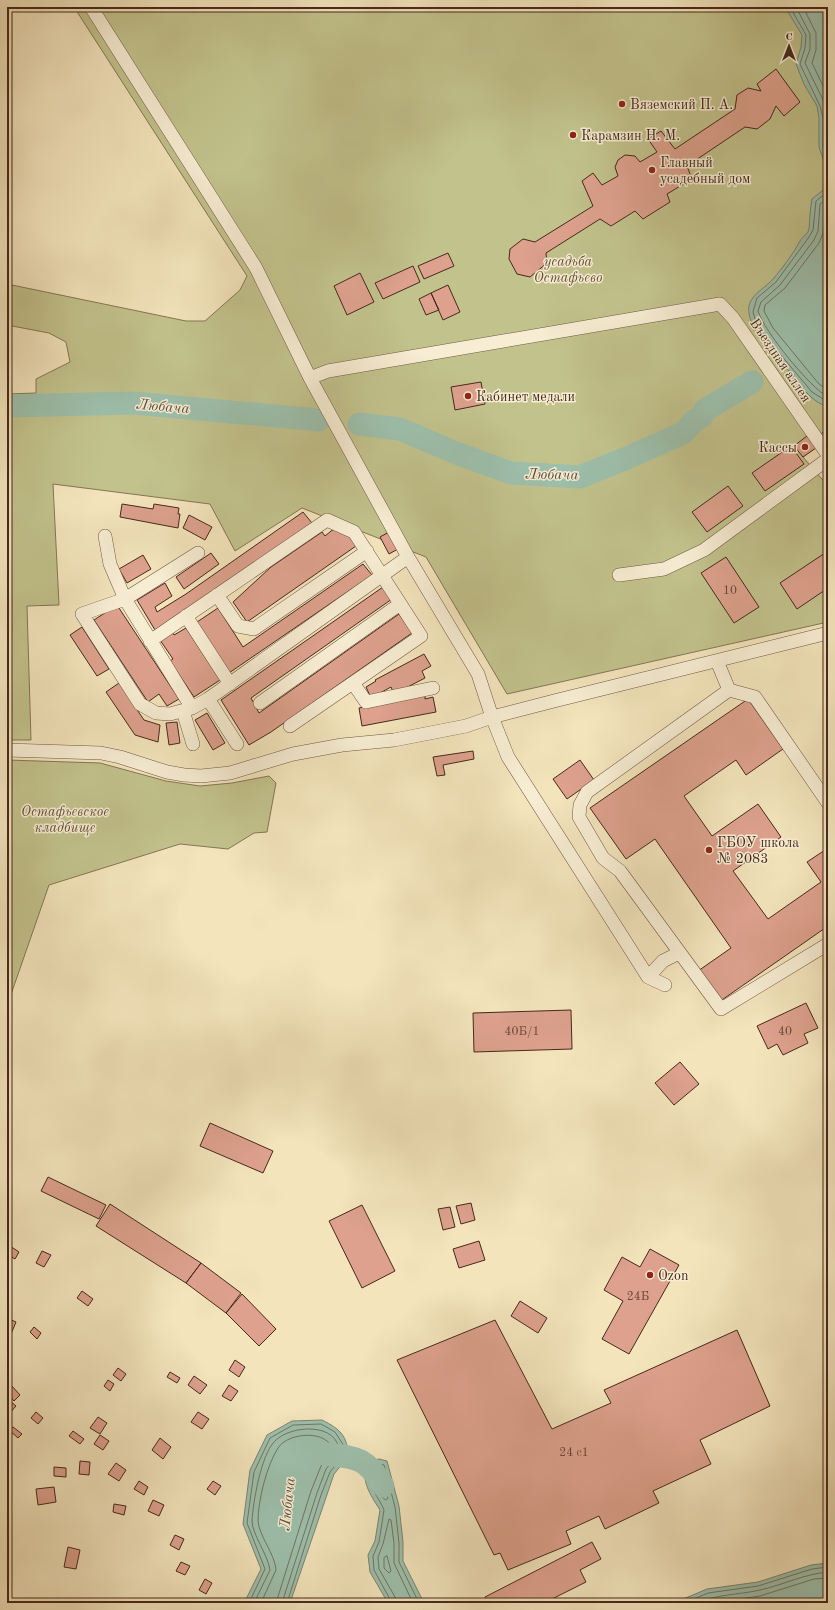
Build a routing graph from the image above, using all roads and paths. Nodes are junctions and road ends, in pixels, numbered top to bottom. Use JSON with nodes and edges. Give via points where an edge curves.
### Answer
{"nodes":[{"id":1,"x":91,"y":7,"type":"edge"},
{"id":2,"x":310,"y":378,"type":"junction"},
{"id":3,"x":828,"y":455,"type":"edge"},
{"id":4,"x":828,"y":459,"type":"edge"},
{"id":5,"x":105,"y":536,"type":"dead end"},
{"id":6,"x":367,"y":551,"type":"junction"},
{"id":7,"x":198,"y":553,"type":"dead end"},
{"id":8,"x":408,"y":557,"type":"junction"},
{"id":9,"x":382,"y":575,"type":"junction"},
{"id":10,"x":619,"y":575,"type":"dead end"},
{"id":11,"x":217,"y":595,"type":"junction"},
{"id":12,"x":125,"y":600,"type":"junction"},
{"id":13,"x":400,"y":604,"type":"junction"},
{"id":14,"x":186,"y":616,"type":"junction"},
{"id":15,"x":828,"y":633,"type":"edge"},
{"id":16,"x":150,"y":641,"type":"junction"},
{"id":17,"x":717,"y":661,"type":"junction"},
{"id":18,"x":353,"y":683,"type":"junction"},
{"id":19,"x":230,"y":684,"type":"junction"},
{"id":20,"x":433,"y":688,"type":"dead end"},
{"id":21,"x":729,"y":690,"type":"junction"},
{"id":22,"x":208,"y":699,"type":"junction"},
{"id":23,"x":260,"y":703,"type":"dead end"},
{"id":24,"x":187,"y":710,"type":"junction"},
{"id":25,"x":492,"y":717,"type":"junction"},
{"id":26,"x":290,"y":726,"type":"dead end"},
{"id":27,"x":193,"y":744,"type":"dead end"},
{"id":28,"x":237,"y":744,"type":"dead end"},
{"id":29,"x":7,"y":750,"type":"edge"},
{"id":30,"x":828,"y":803,"type":"edge"},
{"id":31,"x":828,"y":944,"type":"edge"},
{"id":32,"x":679,"y":954,"type":"junction"},
{"id":33,"x":648,"y":977,"type":"junction"},
{"id":34,"x":665,"y":985,"type":"dead end"}],
"edges":[{"from":1,"to":2,"type":"street","via":[[256,268]]},
{"from":2,"to":3,"type":"street","name":"Въездная аллея","via":[[328,371],[720,304],[733,318]]},
{"from":2,"to":8,"type":"street"},
{"from":4,"to":10,"type":"street","via":[[704,550],[664,569]]},
{"from":5,"to":12,"type":"street","via":[[110,564]]},
{"from":6,"to":9,"type":"street"},
{"from":6,"to":11,"type":"street","via":[[354,532],[327,520]]},
{"from":6,"to":11,"type":"street","via":[[254,630],[238,626]]},
{"from":7,"to":12,"type":"street"},
{"from":8,"to":9,"type":"street"},
{"from":8,"to":25,"type":"street","via":[[478,674]]},
{"from":9,"to":13,"type":"street"},
{"from":9,"to":19,"type":"street"},
{"from":11,"to":14,"type":"street"},
{"from":12,"to":16,"type":"street"},
{"from":12,"to":24,"type":"street","via":[[82,614],[140,704],[156,713],[170,714]]},
{"from":13,"to":18,"type":"street","via":[[422,636]]},
{"from":13,"to":23,"type":"street"},
{"from":14,"to":16,"type":"street"},
{"from":14,"to":19,"type":"street"},
{"from":15,"to":17,"type":"street"},
{"from":16,"to":24,"type":"street"},
{"from":17,"to":21,"type":"street"},
{"from":17,"to":25,"type":"street"},
{"from":18,"to":20,"type":"street","via":[[366,702]]},
{"from":18,"to":26,"type":"street"},
{"from":19,"to":22,"type":"street"},
{"from":21,"to":30,"type":"street","via":[[755,697]]},
{"from":21,"to":32,"type":"street","via":[[587,792],[580,804],[579,816],[603,858],[620,871]]},
{"from":22,"to":24,"type":"street"},
{"from":22,"to":28,"type":"street"},
{"from":24,"to":27,"type":"street"},
{"from":25,"to":29,"type":"street","via":[[466,726],[394,740],[342,745],[293,754],[230,774],[184,775],[101,753]]},
{"from":25,"to":33,"type":"street","via":[[508,757]]},
{"from":31,"to":32,"type":"street","via":[[720,1009]]},
{"from":32,"to":33,"type":"street","via":[[663,961]]},
{"from":33,"to":34,"type":"street"}]}
